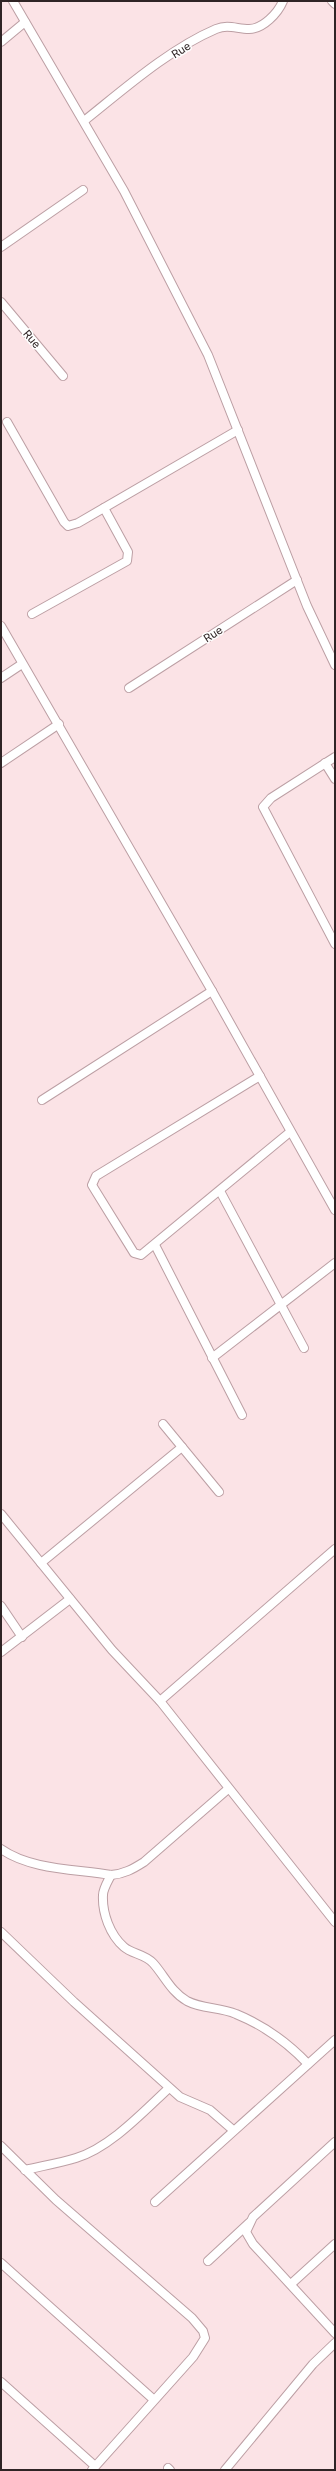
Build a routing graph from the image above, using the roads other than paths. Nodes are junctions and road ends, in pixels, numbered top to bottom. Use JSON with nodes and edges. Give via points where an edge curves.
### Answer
{"nodes":[{"id":1,"x":13,"y":1,"type":"edge"},
{"id":2,"x":283,"y":1,"type":"edge"},
{"id":3,"x":332,"y":1,"type":"edge"},
{"id":4,"x":335,"y":4,"type":"edge"},
{"id":5,"x":25,"y":22,"type":"junction"},
{"id":6,"x":1,"y":42,"type":"edge"},
{"id":7,"x":84,"y":122,"type":"junction"},
{"id":8,"x":83,"y":190,"type":"dead end"},
{"id":9,"x":1,"y":247,"type":"edge"},
{"id":10,"x":1,"y":302,"type":"edge"},
{"id":11,"x":63,"y":376,"type":"dead end"},
{"id":12,"x":8,"y":422,"type":"dead end"},
{"id":13,"x":238,"y":430,"type":"junction"},
{"id":14,"x":104,"y":508,"type":"junction"},
{"id":15,"x":297,"y":580,"type":"junction"},
{"id":16,"x":32,"y":614,"type":"dead end"},
{"id":17,"x":1,"y":626,"type":"edge"},
{"id":18,"x":22,"y":664,"type":"junction"},
{"id":19,"x":335,"y":665,"type":"edge"},
{"id":20,"x":1,"y":678,"type":"edge"},
{"id":21,"x":129,"y":688,"type":"dead end"},
{"id":22,"x":59,"y":724,"type":"junction"},
{"id":23,"x":335,"y":757,"type":"edge"},
{"id":24,"x":1,"y":763,"type":"edge"},
{"id":25,"x":325,"y":763,"type":"junction"},
{"id":26,"x":335,"y":779,"type":"edge"},
{"id":27,"x":335,"y":944,"type":"edge"},
{"id":28,"x":212,"y":991,"type":"junction"},
{"id":29,"x":260,"y":1076,"type":"junction"},
{"id":30,"x":42,"y":1100,"type":"dead end"},
{"id":31,"x":290,"y":1132,"type":"junction"},
{"id":32,"x":220,"y":1191,"type":"junction"},
{"id":33,"x":335,"y":1210,"type":"edge"},
{"id":34,"x":154,"y":1245,"type":"junction"},
{"id":35,"x":335,"y":1263,"type":"edge"},
{"id":36,"x":280,"y":1305,"type":"junction"},
{"id":37,"x":304,"y":1348,"type":"dead end"},
{"id":38,"x":212,"y":1358,"type":"junction"},
{"id":39,"x":242,"y":1415,"type":"dead end"},
{"id":40,"x":163,"y":1424,"type":"dead end"},
{"id":41,"x":182,"y":1447,"type":"junction"},
{"id":42,"x":219,"y":1492,"type":"dead end"},
{"id":43,"x":1,"y":1514,"type":"edge"},
{"id":44,"x":335,"y":1549,"type":"edge"},
{"id":45,"x":41,"y":1563,"type":"junction"},
{"id":46,"x":70,"y":1598,"type":"junction"},
{"id":47,"x":1,"y":1606,"type":"edge"},
{"id":48,"x":22,"y":1637,"type":"junction"},
{"id":49,"x":1,"y":1652,"type":"edge"},
{"id":50,"x":160,"y":1701,"type":"junction"},
{"id":51,"x":228,"y":1789,"type":"junction"},
{"id":52,"x":1,"y":1849,"type":"edge"},
{"id":53,"x":111,"y":1875,"type":"junction"},
{"id":54,"x":335,"y":1921,"type":"edge"},
{"id":55,"x":1,"y":1932,"type":"edge"},
{"id":56,"x":335,"y":2040,"type":"edge"},
{"id":57,"x":308,"y":2064,"type":"junction"},
{"id":58,"x":169,"y":2088,"type":"junction"},
{"id":59,"x":233,"y":2130,"type":"junction"},
{"id":60,"x":335,"y":2142,"type":"edge"},
{"id":61,"x":1,"y":2146,"type":"edge"},
{"id":62,"x":25,"y":2170,"type":"junction"},
{"id":63,"x":155,"y":2202,"type":"dead end"},
{"id":64,"x":250,"y":2222,"type":"junction"},
{"id":65,"x":335,"y":2244,"type":"edge"},
{"id":66,"x":208,"y":2261,"type":"dead end"},
{"id":67,"x":1,"y":2263,"type":"edge"},
{"id":68,"x":291,"y":2284,"type":"junction"},
{"id":69,"x":335,"y":2333,"type":"edge"},
{"id":70,"x":335,"y":2344,"type":"edge"},
{"id":71,"x":1,"y":2382,"type":"edge"},
{"id":72,"x":153,"y":2399,"type":"junction"},
{"id":73,"x":94,"y":2468,"type":"edge"},
{"id":74,"x":225,"y":2470,"type":"edge"}],
"edges":[{"from":1,"to":5,"type":"street"},
{"from":2,"to":7,"type":"street","name":"Rue","via":[[273,15],[254,28],[221,27],[194,41],[149,70]]},
{"from":3,"to":4,"type":"street"},
{"from":5,"to":6,"type":"street"},
{"from":5,"to":7,"type":"street"},
{"from":7,"to":13,"type":"street","via":[[173,282],[208,355]]},
{"from":8,"to":9,"type":"street"},
{"from":10,"to":11,"type":"street","name":"Rue"},
{"from":12,"to":14,"type":"street","via":[[68,526]]},
{"from":13,"to":14,"type":"street"},
{"from":13,"to":15,"type":"street"},
{"from":14,"to":16,"type":"street","via":[[128,552],[127,561]]},
{"from":15,"to":19,"type":"street","via":[[318,632]]},
{"from":15,"to":21,"type":"street","name":"Rue"},
{"from":17,"to":18,"type":"street"},
{"from":18,"to":20,"type":"street"},
{"from":18,"to":22,"type":"street"},
{"from":22,"to":24,"type":"street"},
{"from":22,"to":28,"type":"street"},
{"from":23,"to":25,"type":"street"},
{"from":25,"to":26,"type":"street"},
{"from":25,"to":27,"type":"street","via":[[271,798],[263,807]]},
{"from":28,"to":29,"type":"street"},
{"from":28,"to":30,"type":"street"},
{"from":29,"to":31,"type":"street"},
{"from":29,"to":34,"type":"street","via":[[93,1180],[95,1190],[134,1253],[141,1255]]},
{"from":31,"to":32,"type":"street"},
{"from":31,"to":33,"type":"street"},
{"from":32,"to":34,"type":"street"},
{"from":32,"to":36,"type":"street"},
{"from":34,"to":38,"type":"street"},
{"from":35,"to":36,"type":"street"},
{"from":36,"to":37,"type":"street"},
{"from":36,"to":38,"type":"street"},
{"from":38,"to":39,"type":"street"},
{"from":40,"to":41,"type":"street"},
{"from":41,"to":42,"type":"street"},
{"from":41,"to":45,"type":"street"},
{"from":43,"to":45,"type":"street"},
{"from":44,"to":50,"type":"street"},
{"from":45,"to":46,"type":"street"},
{"from":46,"to":48,"type":"street"},
{"from":46,"to":50,"type":"street","via":[[112,1650]]},
{"from":47,"to":48,"type":"street"},
{"from":48,"to":49,"type":"street"},
{"from":50,"to":51,"type":"street"},
{"from":51,"to":53,"type":"street","via":[[144,1862],[130,1871]]},
{"from":51,"to":54,"type":"street"},
{"from":52,"to":53,"type":"street","via":[[19,1858],[46,1865]]},
{"from":53,"to":57,"type":"street","via":[[103,1893],[104,1912],[112,1933],[124,1948],[139,1953],[152,1962],[176,1993],[185,2000],[235,2014],[291,2047]]},
{"from":55,"to":58,"type":"street"},
{"from":56,"to":57,"type":"street"},
{"from":57,"to":59,"type":"street"},
{"from":58,"to":59,"type":"street","via":[[180,2097],[210,2110]]},
{"from":58,"to":62,"type":"street","via":[[142,2113],[92,2151],[77,2158]]},
{"from":59,"to":63,"type":"street"},
{"from":60,"to":64,"type":"street"},
{"from":61,"to":62,"type":"street"},
{"from":62,"to":72,"type":"street","via":[[204,2331],[205,2338],[193,2357]]},
{"from":64,"to":66,"type":"street"},
{"from":64,"to":68,"type":"street","via":[[246,2232],[253,2244]]},
{"from":65,"to":68,"type":"street"},
{"from":67,"to":72,"type":"street"},
{"from":68,"to":69,"type":"street"},
{"from":70,"to":74,"type":"street","via":[[313,2364]]},
{"from":71,"to":73,"type":"street"},
{"from":72,"to":73,"type":"street"}]}
